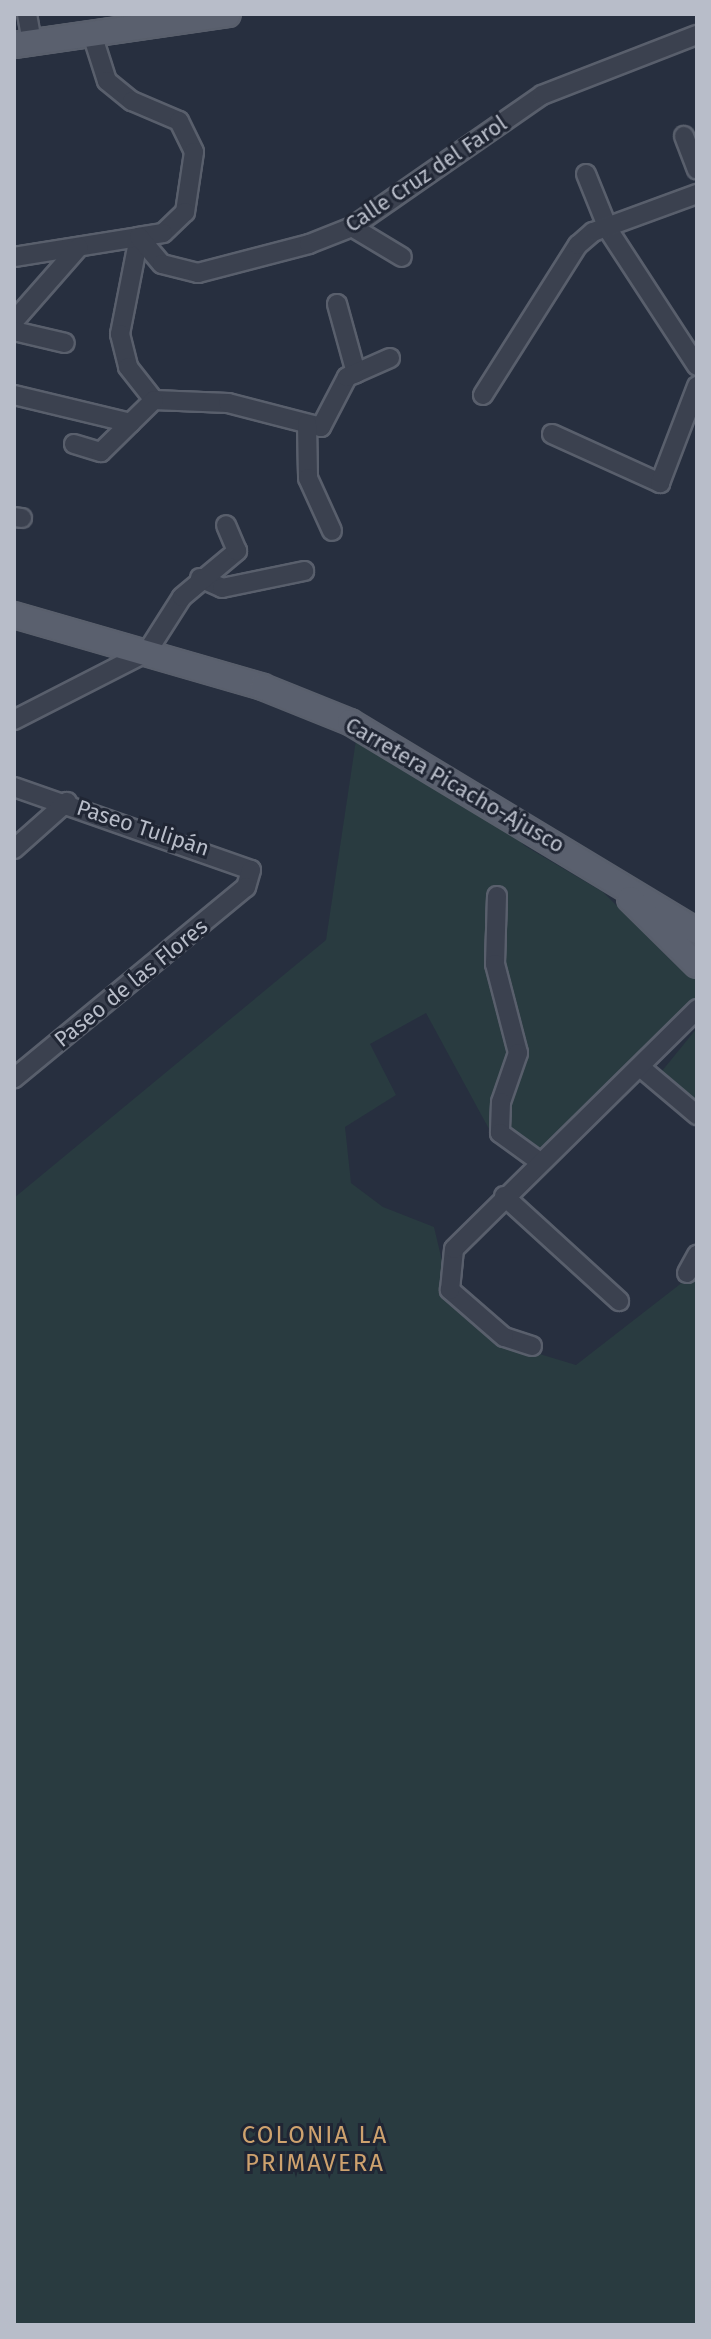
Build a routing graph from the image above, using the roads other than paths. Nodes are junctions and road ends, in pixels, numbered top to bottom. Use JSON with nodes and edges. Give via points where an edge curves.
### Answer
{"nodes":[{"id":1,"x":27,"y":14,"type":"edge"},
{"id":2,"x":228,"y":14,"type":"edge"},
{"id":3,"x":92,"y":34,"type":"junction"},
{"id":4,"x":697,"y":35,"type":"edge"},
{"id":5,"x":23,"y":44,"type":"edge"},
{"id":6,"x":684,"y":136,"type":"dead end"},
{"id":7,"x":697,"y":170,"type":"edge"},
{"id":8,"x":586,"y":174,"type":"dead end"},
{"id":9,"x":697,"y":194,"type":"edge"},
{"id":10,"x":352,"y":227,"type":"junction"},
{"id":11,"x":609,"y":231,"type":"junction"},
{"id":12,"x":139,"y":237,"type":"junction"},
{"id":13,"x":79,"y":247,"type":"junction"},
{"id":14,"x":14,"y":257,"type":"edge"},
{"id":15,"x":402,"y":257,"type":"dead end"},
{"id":16,"x":337,"y":304,"type":"dead end"},
{"id":17,"x":14,"y":321,"type":"edge"},
{"id":18,"x":14,"y":331,"type":"edge"},
{"id":19,"x":65,"y":343,"type":"dead end"},
{"id":20,"x":390,"y":358,"type":"dead end"},
{"id":21,"x":697,"y":366,"type":"edge"},
{"id":22,"x":356,"y":373,"type":"junction"},
{"id":23,"x":697,"y":386,"type":"edge"},
{"id":24,"x":14,"y":395,"type":"edge"},
{"id":25,"x":483,"y":395,"type":"dead end"},
{"id":26,"x":154,"y":400,"type":"junction"},
{"id":27,"x":131,"y":423,"type":"junction"},
{"id":28,"x":307,"y":424,"type":"junction"},
{"id":29,"x":552,"y":434,"type":"dead end"},
{"id":30,"x":74,"y":444,"type":"dead end"},
{"id":31,"x":226,"y":525,"type":"dead end"},
{"id":32,"x":332,"y":531,"type":"dead end"},
{"id":33,"x":304,"y":571,"type":"dead end"},
{"id":34,"x":200,"y":578,"type":"junction"},
{"id":35,"x":14,"y":615,"type":"edge"},
{"id":36,"x":147,"y":652,"type":"junction"},
{"id":37,"x":14,"y":720,"type":"edge"},
{"id":38,"x":14,"y":787,"type":"edge"},
{"id":39,"x":67,"y":802,"type":"junction"},
{"id":40,"x":14,"y":849,"type":"edge"},
{"id":41,"x":612,"y":879,"type":"junction"},
{"id":42,"x":246,"y":887,"type":"joint"},
{"id":43,"x":497,"y":896,"type":"dead end"},
{"id":44,"x":697,"y":931,"type":"edge"},
{"id":45,"x":697,"y":965,"type":"edge"},
{"id":46,"x":697,"y":1009,"type":"edge"},
{"id":47,"x":640,"y":1067,"type":"junction"},
{"id":48,"x":14,"y":1078,"type":"edge"},
{"id":49,"x":697,"y":1115,"type":"edge"},
{"id":50,"x":540,"y":1162,"type":"junction"},
{"id":51,"x":504,"y":1196,"type":"junction"},
{"id":52,"x":697,"y":1255,"type":"edge"},
{"id":53,"x":687,"y":1273,"type":"dead end"},
{"id":54,"x":619,"y":1301,"type":"dead end"},
{"id":55,"x":532,"y":1346,"type":"dead end"}],
"edges":[{"from":1,"to":5,"type":"street"},
{"from":2,"to":3,"type":"main road"},
{"from":3,"to":5,"type":"main road"},
{"from":3,"to":12,"type":"street","via":[[107,81],[132,101],[179,121],[194,152],[185,212],[163,233]]},
{"from":4,"to":10,"type":"street","name":"Calle Cruz del Farol","via":[[542,95]]},
{"from":6,"to":7,"type":"street"},
{"from":8,"to":11,"type":"street"},
{"from":9,"to":11,"type":"street"},
{"from":10,"to":12,"type":"street","name":"Calle Cruz del Farol","via":[[198,273],[162,264]]},
{"from":10,"to":15,"type":"street"},
{"from":11,"to":21,"type":"street"},
{"from":11,"to":25,"type":"street","via":[[578,245]]},
{"from":12,"to":13,"type":"street"},
{"from":12,"to":26,"type":"street","via":[[120,334],[128,367]]},
{"from":13,"to":14,"type":"street"},
{"from":13,"to":17,"type":"street"},
{"from":16,"to":22,"type":"street"},
{"from":18,"to":19,"type":"street"},
{"from":20,"to":22,"type":"street"},
{"from":22,"to":28,"type":"street","via":[[347,377],[326,424]]},
{"from":23,"to":29,"type":"street","via":[[660,483]]},
{"from":24,"to":27,"type":"street"},
{"from":26,"to":27,"type":"street"},
{"from":26,"to":28,"type":"street","via":[[228,403]]},
{"from":27,"to":30,"type":"street","via":[[101,452]]},
{"from":28,"to":32,"type":"street","via":[[308,478]]},
{"from":31,"to":34,"type":"street","via":[[237,551]]},
{"from":33,"to":34,"type":"street","via":[[222,588]]},
{"from":34,"to":36,"type":"street"},
{"from":35,"to":36,"type":"main road","name":"Carretera Picacho-Ajusco"},
{"from":36,"to":37,"type":"street"},
{"from":36,"to":41,"type":"main road","name":"Carretera Picacho-Ajusco","via":[[350,722]]},
{"from":38,"to":39,"type":"street","name":"Paseo Tulipán"},
{"from":39,"to":40,"type":"street"},
{"from":39,"to":42,"type":"street","name":"Paseo Tulipán","via":[[238,859],[251,870]]},
{"from":41,"to":44,"type":"main road","name":"Carretera Picacho-Ajusco"},
{"from":41,"to":45,"type":"main road"},
{"from":42,"to":48,"type":"street","name":"Paseo de las Flores"},
{"from":43,"to":50,"type":"street","via":[[495,964],[518,1053],[501,1102],[500,1133]]},
{"from":46,"to":47,"type":"street"},
{"from":47,"to":49,"type":"street"},
{"from":47,"to":50,"type":"street"},
{"from":50,"to":51,"type":"street"},
{"from":51,"to":54,"type":"street"},
{"from":51,"to":55,"type":"street","via":[[454,1249],[450,1290],[504,1337]]},
{"from":52,"to":53,"type":"street"}]}
